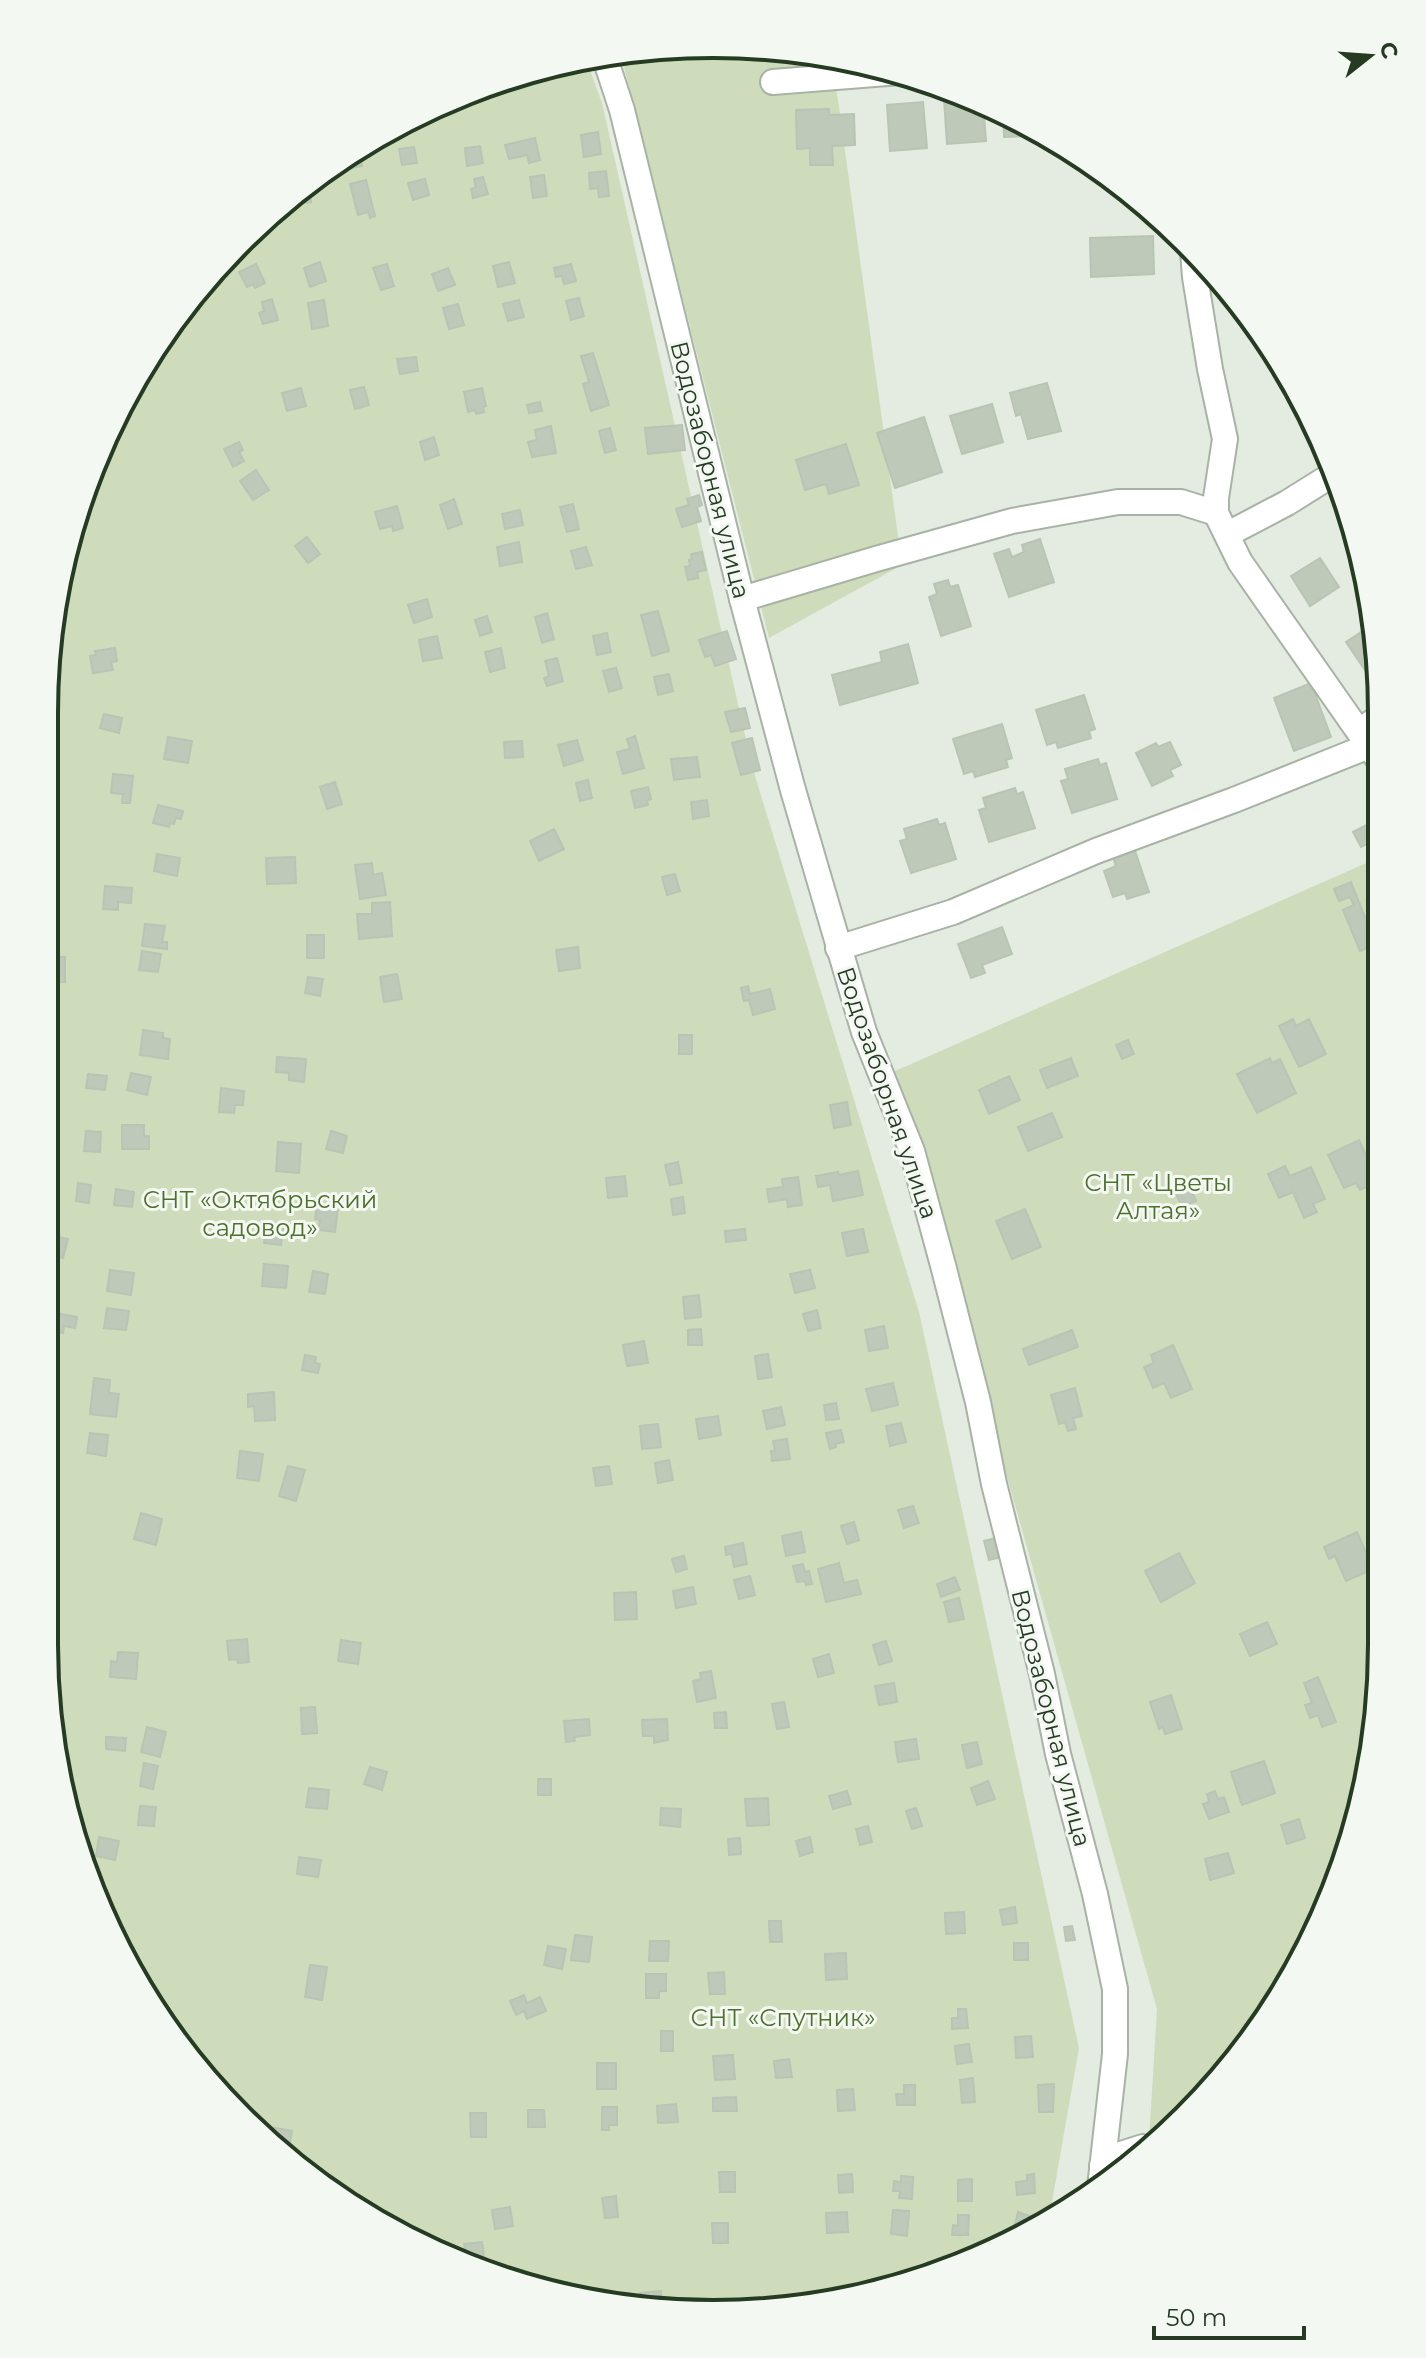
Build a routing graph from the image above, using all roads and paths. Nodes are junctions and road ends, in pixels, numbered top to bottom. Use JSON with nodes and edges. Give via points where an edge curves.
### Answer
{"nodes":[{"id":1,"x":608,"y":67,"type":"edge"},
{"id":2,"x":860,"y":75,"type":"edge"},
{"id":3,"x":773,"y":82,"type":"dead end"},
{"id":4,"x":1194,"y":270,"type":"edge"},
{"id":5,"x":1325,"y":480,"type":"edge"},
{"id":6,"x":1222,"y":524,"type":"junction"},
{"id":7,"x":742,"y":599,"type":"junction"},
{"id":8,"x":1368,"y":743,"type":"edge"},
{"id":9,"x":1368,"y":747,"type":"edge"},
{"id":10,"x":838,"y":948,"type":"junction"},
{"id":11,"x":1127,"y":2152,"type":"edge"},
{"id":12,"x":1109,"y":2167,"type":"edge"},
{"id":13,"x":1101,"y":2173,"type":"edge"}],
"edges":[{"from":1,"to":7,"type":"street","name":"Водозаборная улица"},
{"from":2,"to":3,"type":"street"},
{"from":4,"to":6,"type":"street","via":[[1225,439],[1216,498]]},
{"from":5,"to":6,"type":"street","via":[[1287,503]]},
{"from":6,"to":7,"type":"street","via":[[1181,502],[1118,502],[1012,521]]},
{"from":6,"to":8,"type":"street","via":[[1240,562]]},
{"from":7,"to":10,"type":"street","name":"Водозаборная улица"},
{"from":9,"to":10,"type":"street","via":[[953,912]]},
{"from":10,"to":13,"type":"street","name":"Водозаборная улица","via":[[864,1032],[912,1151],[978,1402],[1095,1894],[1115,1989],[1115,2054]]},
{"from":11,"to":12,"type":"street"}]}
